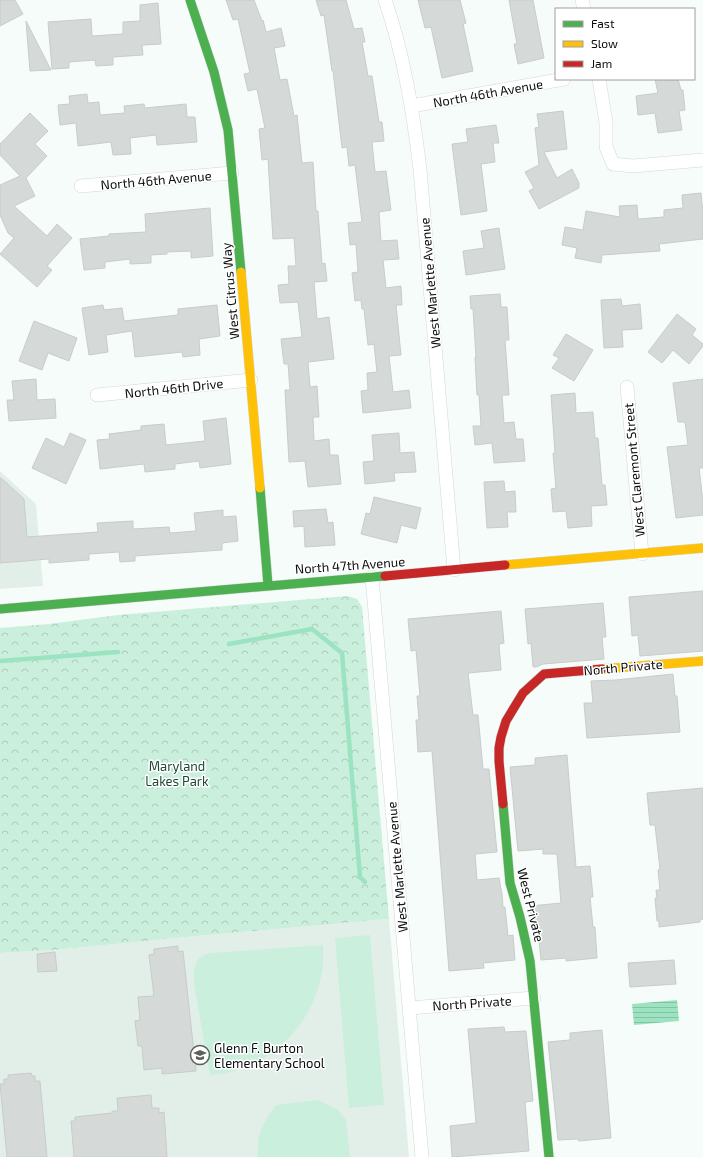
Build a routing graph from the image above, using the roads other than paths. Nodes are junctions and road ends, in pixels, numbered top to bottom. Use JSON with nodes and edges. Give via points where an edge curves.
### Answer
{"nodes":[{"id":1,"x":190,"y":0,"type":"edge"},
{"id":2,"x":385,"y":0,"type":"edge"},
{"id":3,"x":558,"y":80,"type":"edge"},
{"id":4,"x":599,"y":80,"type":"edge"},
{"id":5,"x":411,"y":106,"type":"junction"},
{"id":6,"x":703,"y":160,"type":"edge"},
{"id":7,"x":232,"y":173,"type":"junction"},
{"id":8,"x":80,"y":186,"type":"dead end"},
{"id":9,"x":251,"y":380,"type":"junction"},
{"id":10,"x":627,"y":387,"type":"dead end"},
{"id":11,"x":96,"y":395,"type":"dead end"},
{"id":12,"x":703,"y":548,"type":"edge"},
{"id":13,"x":642,"y":554,"type":"junction"},
{"id":14,"x":454,"y":570,"type":"junction"},
{"id":15,"x":372,"y":577,"type":"junction"},
{"id":16,"x":268,"y":585,"type":"junction"},
{"id":17,"x":0,"y":609,"type":"edge"},
{"id":18,"x":703,"y":661,"type":"edge"},
{"id":19,"x":544,"y":674,"type":"joint"},
{"id":20,"x":534,"y":998,"type":"junction"},
{"id":21,"x":409,"y":1008,"type":"junction"},
{"id":22,"x":422,"y":1157,"type":"edge"},
{"id":23,"x":549,"y":1157,"type":"edge"}],
"edges":[{"from":1,"to":7,"type":"street","name":"West Citrus Way","via":[[214,72],[227,123]]},
{"from":2,"to":5,"type":"street","name":"West Marlette Avenue","via":[[396,36]]},
{"from":3,"to":5,"type":"street","name":"North 46th Avenue"},
{"from":4,"to":6,"type":"street","via":[[606,123],[606,147],[613,164],[633,166]]},
{"from":5,"to":14,"type":"street","name":"West Marlette Avenue","via":[[420,169]]},
{"from":7,"to":8,"type":"street","name":"North 46th Avenue"},
{"from":7,"to":9,"type":"street","name":"West Citrus Way"},
{"from":9,"to":11,"type":"street","name":"North 46th Drive"},
{"from":9,"to":16,"type":"street","name":"West Citrus Way"},
{"from":10,"to":13,"type":"street","name":"West Claremont Street"},
{"from":12,"to":13,"type":"street","name":"North 47th Avenue"},
{"from":13,"to":14,"type":"street","name":"North 47th Avenue"},
{"from":14,"to":15,"type":"street","name":"North 47th Avenue"},
{"from":15,"to":16,"type":"street","name":"North 47th Avenue"},
{"from":15,"to":21,"type":"street","name":"West Marlette Avenue"},
{"from":16,"to":17,"type":"street","name":"North 47th Avenue"},
{"from":18,"to":19,"type":"street","name":"North Private"},
{"from":19,"to":20,"type":"street","name":"West Private","via":[[523,693],[506,722],[499,755],[510,883],[530,961]]},
{"from":20,"to":21,"type":"street","name":"North Private"},
{"from":20,"to":23,"type":"street","name":"West Private"},
{"from":21,"to":22,"type":"street","name":"West Marlette Avenue"}]}
